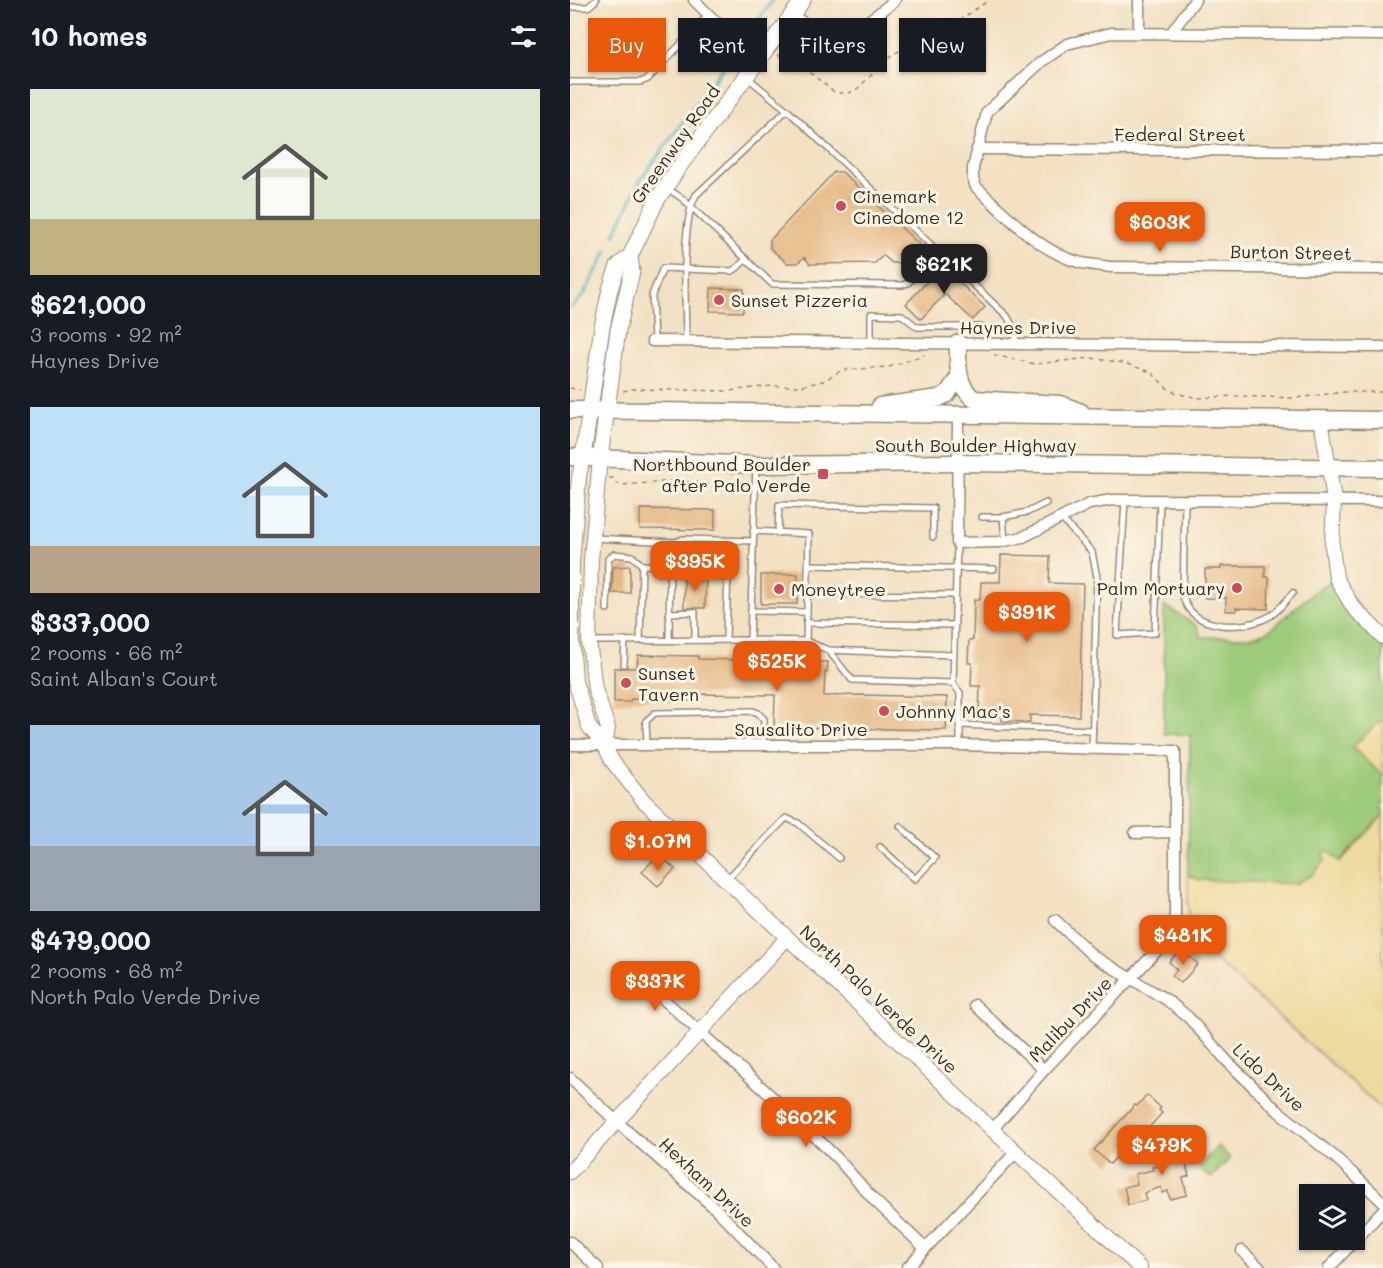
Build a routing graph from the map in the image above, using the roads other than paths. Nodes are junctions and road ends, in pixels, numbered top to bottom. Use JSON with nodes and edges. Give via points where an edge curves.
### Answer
{"nodes":[{"id":1,"x":596,"y":0,"type":"edge"},
{"id":2,"x":694,"y":0,"type":"edge"},
{"id":3,"x":802,"y":0,"type":"edge"},
{"id":4,"x":894,"y":0,"type":"edge"},
{"id":5,"x":1139,"y":0,"type":"edge"},
{"id":6,"x":1195,"y":0,"type":"edge"},
{"id":7,"x":570,"y":7,"type":"edge"},
{"id":8,"x":709,"y":14,"type":"junction"},
{"id":9,"x":792,"y":15,"type":"junction"},
{"id":10,"x":713,"y":18,"type":"edge"},
{"id":11,"x":1138,"y":33,"type":"junction"},
{"id":12,"x":1171,"y":33,"type":"junction"},
{"id":13,"x":1383,"y":35,"type":"edge"},
{"id":14,"x":767,"y":49,"type":"edge"},
{"id":15,"x":750,"y":72,"type":"edge"},
{"id":16,"x":746,"y":77,"type":"junction"},
{"id":17,"x":570,"y":82,"type":"edge"},
{"id":18,"x":787,"y":110,"type":"junction"},
{"id":19,"x":977,"y":149,"type":"junction"},
{"id":20,"x":1383,"y":152,"type":"edge"},
{"id":21,"x":666,"y":187,"type":"junction"},
{"id":22,"x":690,"y":206,"type":"junction"},
{"id":23,"x":939,"y":251,"type":"junction"},
{"id":24,"x":746,"y":259,"type":"junction"},
{"id":25,"x":686,"y":268,"type":"junction"},
{"id":26,"x":1383,"y":269,"type":"edge"},
{"id":27,"x":981,"y":327,"type":"dead end"},
{"id":28,"x":653,"y":341,"type":"joint"},
{"id":29,"x":686,"y":341,"type":"junction"},
{"id":30,"x":870,"y":342,"type":"junction"},
{"id":31,"x":958,"y":343,"type":"junction"},
{"id":32,"x":1016,"y":344,"type":"junction"},
{"id":33,"x":1383,"y":347,"type":"edge"},
{"id":34,"x":958,"y":376,"type":"junction"},
{"id":35,"x":570,"y":410,"type":"edge"},
{"id":36,"x":598,"y":410,"type":"junction"},
{"id":37,"x":836,"y":414,"type":"junction"},
{"id":38,"x":958,"y":416,"type":"junction"},
{"id":39,"x":1095,"y":417,"type":"junction"},
{"id":40,"x":1321,"y":419,"type":"junction"},
{"id":41,"x":1383,"y":420,"type":"edge"},
{"id":42,"x":584,"y":457,"type":"edge"},
{"id":43,"x":957,"y":463,"type":"junction"},
{"id":44,"x":1328,"y":467,"type":"junction"},
{"id":45,"x":1383,"y":468,"type":"edge"},
{"id":46,"x":756,"y":472,"type":"junction"},
{"id":47,"x":1125,"y":500,"type":"junction"},
{"id":48,"x":1334,"y":500,"type":"junction"},
{"id":49,"x":1160,"y":501,"type":"junction"},
{"id":50,"x":1185,"y":501,"type":"junction"},
{"id":51,"x":1383,"y":501,"type":"edge"},
{"id":52,"x":1046,"y":503,"type":"dead end"},
{"id":53,"x":982,"y":517,"type":"dead end"},
{"id":54,"x":1003,"y":517,"type":"junction"},
{"id":55,"x":1061,"y":518,"type":"junction"},
{"id":56,"x":753,"y":531,"type":"junction"},
{"id":57,"x":778,"y":533,"type":"junction"},
{"id":58,"x":933,"y":537,"type":"dead end"},
{"id":59,"x":592,"y":538,"type":"junction"},
{"id":60,"x":753,"y":541,"type":"junction"},
{"id":61,"x":1005,"y":541,"type":"junction"},
{"id":62,"x":675,"y":542,"type":"junction"},
{"id":63,"x":957,"y":543,"type":"junction"},
{"id":64,"x":642,"y":565,"type":"junction"},
{"id":65,"x":670,"y":565,"type":"junction"},
{"id":66,"x":808,"y":565,"type":"junction"},
{"id":67,"x":956,"y":567,"type":"junction"},
{"id":68,"x":571,"y":569,"type":"edge"},
{"id":69,"x":994,"y":569,"type":"dead end"},
{"id":70,"x":1293,"y":593,"type":"dead end"},
{"id":71,"x":808,"y":594,"type":"junction"},
{"id":72,"x":955,"y":595,"type":"junction"},
{"id":73,"x":608,"y":609,"type":"dead end"},
{"id":74,"x":751,"y":611,"type":"junction"},
{"id":75,"x":807,"y":612,"type":"junction"},
{"id":76,"x":669,"y":613,"type":"junction"},
{"id":77,"x":806,"y":623,"type":"junction"},
{"id":78,"x":954,"y":625,"type":"junction"},
{"id":79,"x":571,"y":629,"type":"edge"},
{"id":80,"x":1383,"y":636,"type":"edge"},
{"id":81,"x":625,"y":640,"type":"junction"},
{"id":82,"x":640,"y":640,"type":"junction"},
{"id":83,"x":669,"y":640,"type":"junction"},
{"id":84,"x":695,"y":640,"type":"junction"},
{"id":85,"x":726,"y":640,"type":"junction"},
{"id":86,"x":750,"y":640,"type":"junction"},
{"id":87,"x":806,"y":640,"type":"junction"},
{"id":88,"x":589,"y":641,"type":"junction"},
{"id":89,"x":828,"y":650,"type":"junction"},
{"id":90,"x":953,"y":655,"type":"junction"},
{"id":91,"x":624,"y":664,"type":"dead end"},
{"id":92,"x":952,"y":683,"type":"junction"},
{"id":93,"x":959,"y":725,"type":"junction"},
{"id":94,"x":1093,"y":730,"type":"junction"},
{"id":95,"x":570,"y":745,"type":"edge"},
{"id":96,"x":647,"y":745,"type":"junction"},
{"id":97,"x":763,"y":745,"type":"junction"},
{"id":98,"x":960,"y":745,"type":"junction"},
{"id":99,"x":605,"y":746,"type":"junction"},
{"id":100,"x":1092,"y":748,"type":"junction"},
{"id":101,"x":1175,"y":752,"type":"joint"},
{"id":102,"x":900,"y":826,"type":"dead end"},
{"id":103,"x":1174,"y":832,"type":"junction"},
{"id":104,"x":1135,"y":833,"type":"dead end"},
{"id":105,"x":880,"y":848,"type":"dead end"},
{"id":106,"x":839,"y":858,"type":"dead end"},
{"id":107,"x":726,"y":880,"type":"junction"},
{"id":108,"x":1055,"y":920,"type":"dead end"},
{"id":109,"x":787,"y":938,"type":"junction"},
{"id":110,"x":631,"y":970,"type":"dead end"},
{"id":111,"x":1132,"y":979,"type":"junction"},
{"id":112,"x":975,"y":1005,"type":"dead end"},
{"id":113,"x":699,"y":1033,"type":"junction"},
{"id":114,"x":1044,"y":1070,"type":"junction"},
{"id":115,"x":570,"y":1077,"type":"edge"},
{"id":116,"x":617,"y":1122,"type":"junction"},
{"id":117,"x":992,"y":1130,"type":"junction"},
{"id":118,"x":1016,"y":1152,"type":"junction"},
{"id":119,"x":570,"y":1172,"type":"edge"},
{"id":120,"x":1383,"y":1202,"type":"edge"},
{"id":121,"x":1383,"y":1210,"type":"edge"},
{"id":122,"x":570,"y":1242,"type":"edge"},
{"id":123,"x":926,"y":1248,"type":"junction"},
{"id":124,"x":1242,"y":1251,"type":"dead end"},
{"id":125,"x":598,"y":1268,"type":"edge"},
{"id":126,"x":773,"y":1268,"type":"edge"},
{"id":127,"x":907,"y":1268,"type":"edge"},
{"id":128,"x":1140,"y":1268,"type":"edge"},
{"id":129,"x":1260,"y":1268,"type":"edge"},
{"id":130,"x":1329,"y":1268,"type":"edge"}],
"edges":[{"from":1,"to":7,"type":"lane","via":[[588,7]]},
{"from":2,"to":8,"type":"street"},
{"from":3,"to":9,"type":"main road","name":"Greenway Road"},
{"from":4,"to":9,"type":"street","via":[[866,23],[846,31],[822,32]]},
{"from":5,"to":11,"type":"street"},
{"from":6,"to":12,"type":"street"},
{"from":8,"to":10,"type":"street"},
{"from":8,"to":17,"type":"lane","via":[[648,79]]},
{"from":9,"to":14,"type":"main road","name":"Greenway Road"},
{"from":11,"to":12,"type":"street","name":"Burton Street"},
{"from":11,"to":19,"type":"street","name":"Burton Street","via":[[1110,33],[1068,44],[1041,62],[987,112]]},
{"from":12,"to":13,"type":"street","name":"Burton Street"},
{"from":15,"to":16,"type":"main road","name":"Greenway Road"},
{"from":16,"to":18,"type":"lane"},
{"from":16,"to":21,"type":"main road","name":"Greenway Road"},
{"from":18,"to":22,"type":"lane","via":[[696,195]]},
{"from":18,"to":23,"type":"lane"},
{"from":19,"to":20,"type":"street","name":"Federal Street"},
{"from":19,"to":26,"type":"street","name":"Burton Street","via":[[973,168],[976,187],[1028,235],[1080,262],[1110,267]]},
{"from":21,"to":22,"type":"lane"},
{"from":21,"to":36,"type":"main road","name":"Greenway Road","via":[[630,256],[632,272]]},
{"from":22,"to":24,"type":"lane"},
{"from":22,"to":25,"type":"lane"},
{"from":23,"to":24,"type":"lane","via":[[902,285],[772,284]]},
{"from":23,"to":32,"type":"lane","via":[[1007,316],[1015,330]]},
{"from":24,"to":25,"type":"lane","via":[[732,271]]},
{"from":25,"to":28,"type":"lane","via":[[665,267],[661,271],[652,295]]},
{"from":25,"to":29,"type":"lane"},
{"from":27,"to":30,"type":"lane","via":[[917,327],[902,315],[871,314]]},
{"from":28,"to":29,"type":"street","name":"Haynes Drive"},
{"from":29,"to":30,"type":"street","name":"Haynes Drive"},
{"from":30,"to":31,"type":"street","name":"Haynes Drive"},
{"from":31,"to":32,"type":"street","name":"Haynes Drive"},
{"from":31,"to":34,"type":"main road"},
{"from":32,"to":33,"type":"street","name":"Haynes Drive"},
{"from":34,"to":37,"type":"main road","via":[[939,398]]},
{"from":34,"to":39,"type":"main road","via":[[974,399],[1060,404]]},
{"from":35,"to":36,"type":"main road","name":"South Boulder Highway"},
{"from":36,"to":37,"type":"main road","name":"South Boulder Highway"},
{"from":36,"to":42,"type":"main road","name":"Greenway Road"},
{"from":37,"to":38,"type":"main road","name":"South Boulder Highway"},
{"from":38,"to":39,"type":"main road","name":"South Boulder Highway"},
{"from":38,"to":43,"type":"street"},
{"from":39,"to":40,"type":"main road","name":"South Boulder Highway"},
{"from":40,"to":41,"type":"main road","name":"South Boulder Highway"},
{"from":40,"to":44,"type":"street"},
{"from":42,"to":46,"type":"main road","name":"South Boulder Highway"},
{"from":42,"to":59,"type":"street"},
{"from":42,"to":68,"type":"street","name":"North Palo Verde Drive"},
{"from":43,"to":44,"type":"main road","name":"South Boulder Highway"},
{"from":43,"to":46,"type":"main road","name":"South Boulder Highway"},
{"from":43,"to":63,"type":"street"},
{"from":44,"to":45,"type":"main road","name":"South Boulder Highway"},
{"from":44,"to":48,"type":"street"},
{"from":46,"to":56,"type":"lane"},
{"from":47,"to":49,"type":"street"},
{"from":47,"to":49,"type":"lane","via":[[1117,636],[1155,633]]},
{"from":47,"to":55,"type":"street","via":[[1089,504]]},
{"from":48,"to":50,"type":"street"},
{"from":48,"to":51,"type":"street"},
{"from":48,"to":80,"type":"street","via":[[1332,546],[1336,578],[1353,607]]},
{"from":49,"to":50,"type":"street"},
{"from":50,"to":70,"type":"lane","via":[[1183,596],[1192,614],[1207,622],[1227,625],[1255,622],[1273,615]]},
{"from":52,"to":54,"type":"lane"},
{"from":53,"to":54,"type":"lane"},
{"from":54,"to":61,"type":"lane"},
{"from":55,"to":61,"type":"street","via":[[1023,537]]},
{"from":55,"to":94,"type":"lane","via":[[1092,552],[1097,577]]},
{"from":56,"to":57,"type":"lane"},
{"from":56,"to":60,"type":"lane"},
{"from":57,"to":58,"type":"lane","via":[[779,505],[922,507],[933,508]]},
{"from":57,"to":66,"type":"lane","via":[[809,534]]},
{"from":59,"to":62,"type":"lane"},
{"from":59,"to":88,"type":"street"},
{"from":60,"to":62,"type":"lane"},
{"from":60,"to":74,"type":"lane"},
{"from":61,"to":63,"type":"street"},
{"from":62,"to":65,"type":"lane"},
{"from":63,"to":67,"type":"lane"},
{"from":64,"to":65,"type":"lane"},
{"from":64,"to":73,"type":"lane","via":[[632,556],[614,554],[608,559]]},
{"from":64,"to":82,"type":"lane"},
{"from":65,"to":76,"type":"lane"},
{"from":65,"to":85,"type":"lane","via":[[728,566]]},
{"from":66,"to":67,"type":"lane"},
{"from":66,"to":71,"type":"lane"},
{"from":67,"to":69,"type":"lane"},
{"from":67,"to":72,"type":"lane"},
{"from":68,"to":79,"type":"street","name":"North Palo Verde Drive"},
{"from":71,"to":72,"type":"lane"},
{"from":71,"to":75,"type":"lane"},
{"from":72,"to":78,"type":"lane"},
{"from":74,"to":75,"type":"lane"},
{"from":74,"to":86,"type":"lane"},
{"from":75,"to":77,"type":"lane"},
{"from":76,"to":83,"type":"lane"},
{"from":76,"to":84,"type":"lane","via":[[695,612]]},
{"from":77,"to":78,"type":"lane"},
{"from":77,"to":87,"type":"lane"},
{"from":78,"to":90,"type":"lane"},
{"from":79,"to":88,"type":"street"},
{"from":79,"to":99,"type":"street","name":"North Palo Verde Drive","via":[[575,681],[589,727]]},
{"from":81,"to":82,"type":"lane"},
{"from":81,"to":88,"type":"lane"},
{"from":81,"to":91,"type":"lane"},
{"from":82,"to":83,"type":"lane"},
{"from":83,"to":84,"type":"lane"},
{"from":84,"to":85,"type":"lane"},
{"from":85,"to":86,"type":"lane"},
{"from":86,"to":87,"type":"lane"},
{"from":87,"to":89,"type":"lane"},
{"from":88,"to":99,"type":"street","via":[[595,689],[608,728]]},
{"from":89,"to":90,"type":"lane"},
{"from":89,"to":92,"type":"lane","via":[[852,680]]},
{"from":90,"to":92,"type":"lane"},
{"from":92,"to":93,"type":"lane","via":[[960,693]]},
{"from":93,"to":94,"type":"lane"},
{"from":93,"to":98,"type":"lane"},
{"from":94,"to":100,"type":"lane"},
{"from":95,"to":99,"type":"street","name":"Sausalito Drive"},
{"from":96,"to":97,"type":"street","name":"Sausalito Drive"},
{"from":96,"to":97,"type":"lane","via":[[646,721],[655,713],[753,711],[764,718]]},
{"from":96,"to":99,"type":"street","name":"Sausalito Drive"},
{"from":97,"to":98,"type":"street","name":"Sausalito Drive"},
{"from":98,"to":100,"type":"street","name":"Sausalito Drive"},
{"from":99,"to":107,"type":"street","name":"North Palo Verde Drive","via":[[643,800]]},
{"from":100,"to":101,"type":"street","name":"Sausalito Drive"},
{"from":101,"to":103,"type":"street","name":"Malibu Drive"},
{"from":102,"to":105,"type":"lane","via":[[935,858],[915,879]]},
{"from":103,"to":104,"type":"street"},
{"from":103,"to":111,"type":"street","name":"Malibu Drive","via":[[1172,932]]},
{"from":106,"to":107,"type":"lane","via":[[798,823],[786,818]]},
{"from":107,"to":109,"type":"street","name":"North Palo Verde Drive"},
{"from":108,"to":111,"type":"street","name":"Lido Drive","via":[[1093,956]]},
{"from":109,"to":113,"type":"street"},
{"from":109,"to":117,"type":"street","name":"North Palo Verde Drive"},
{"from":110,"to":113,"type":"street"},
{"from":111,"to":114,"type":"street","name":"Malibu Drive"},
{"from":111,"to":120,"type":"street","name":"Lido Drive","via":[[1188,1017],[1277,1110]]},
{"from":112,"to":114,"type":"street"},
{"from":113,"to":116,"type":"street"},
{"from":113,"to":123,"type":"street","via":[[800,1122]]},
{"from":114,"to":117,"type":"street","name":"Malibu Drive"},
{"from":115,"to":116,"type":"street","name":"Hexham Drive"},
{"from":116,"to":119,"type":"street"},
{"from":116,"to":126,"type":"street","name":"Hexham Drive","via":[[718,1211]]},
{"from":117,"to":118,"type":"street","name":"North Palo Verde Drive"},
{"from":118,"to":123,"type":"street"},
{"from":118,"to":128,"type":"street","name":"North Palo Verde Drive"},
{"from":121,"to":130,"type":"street"},
{"from":122,"to":125,"type":"street"},
{"from":123,"to":127,"type":"street"},
{"from":124,"to":129,"type":"street"}]}
